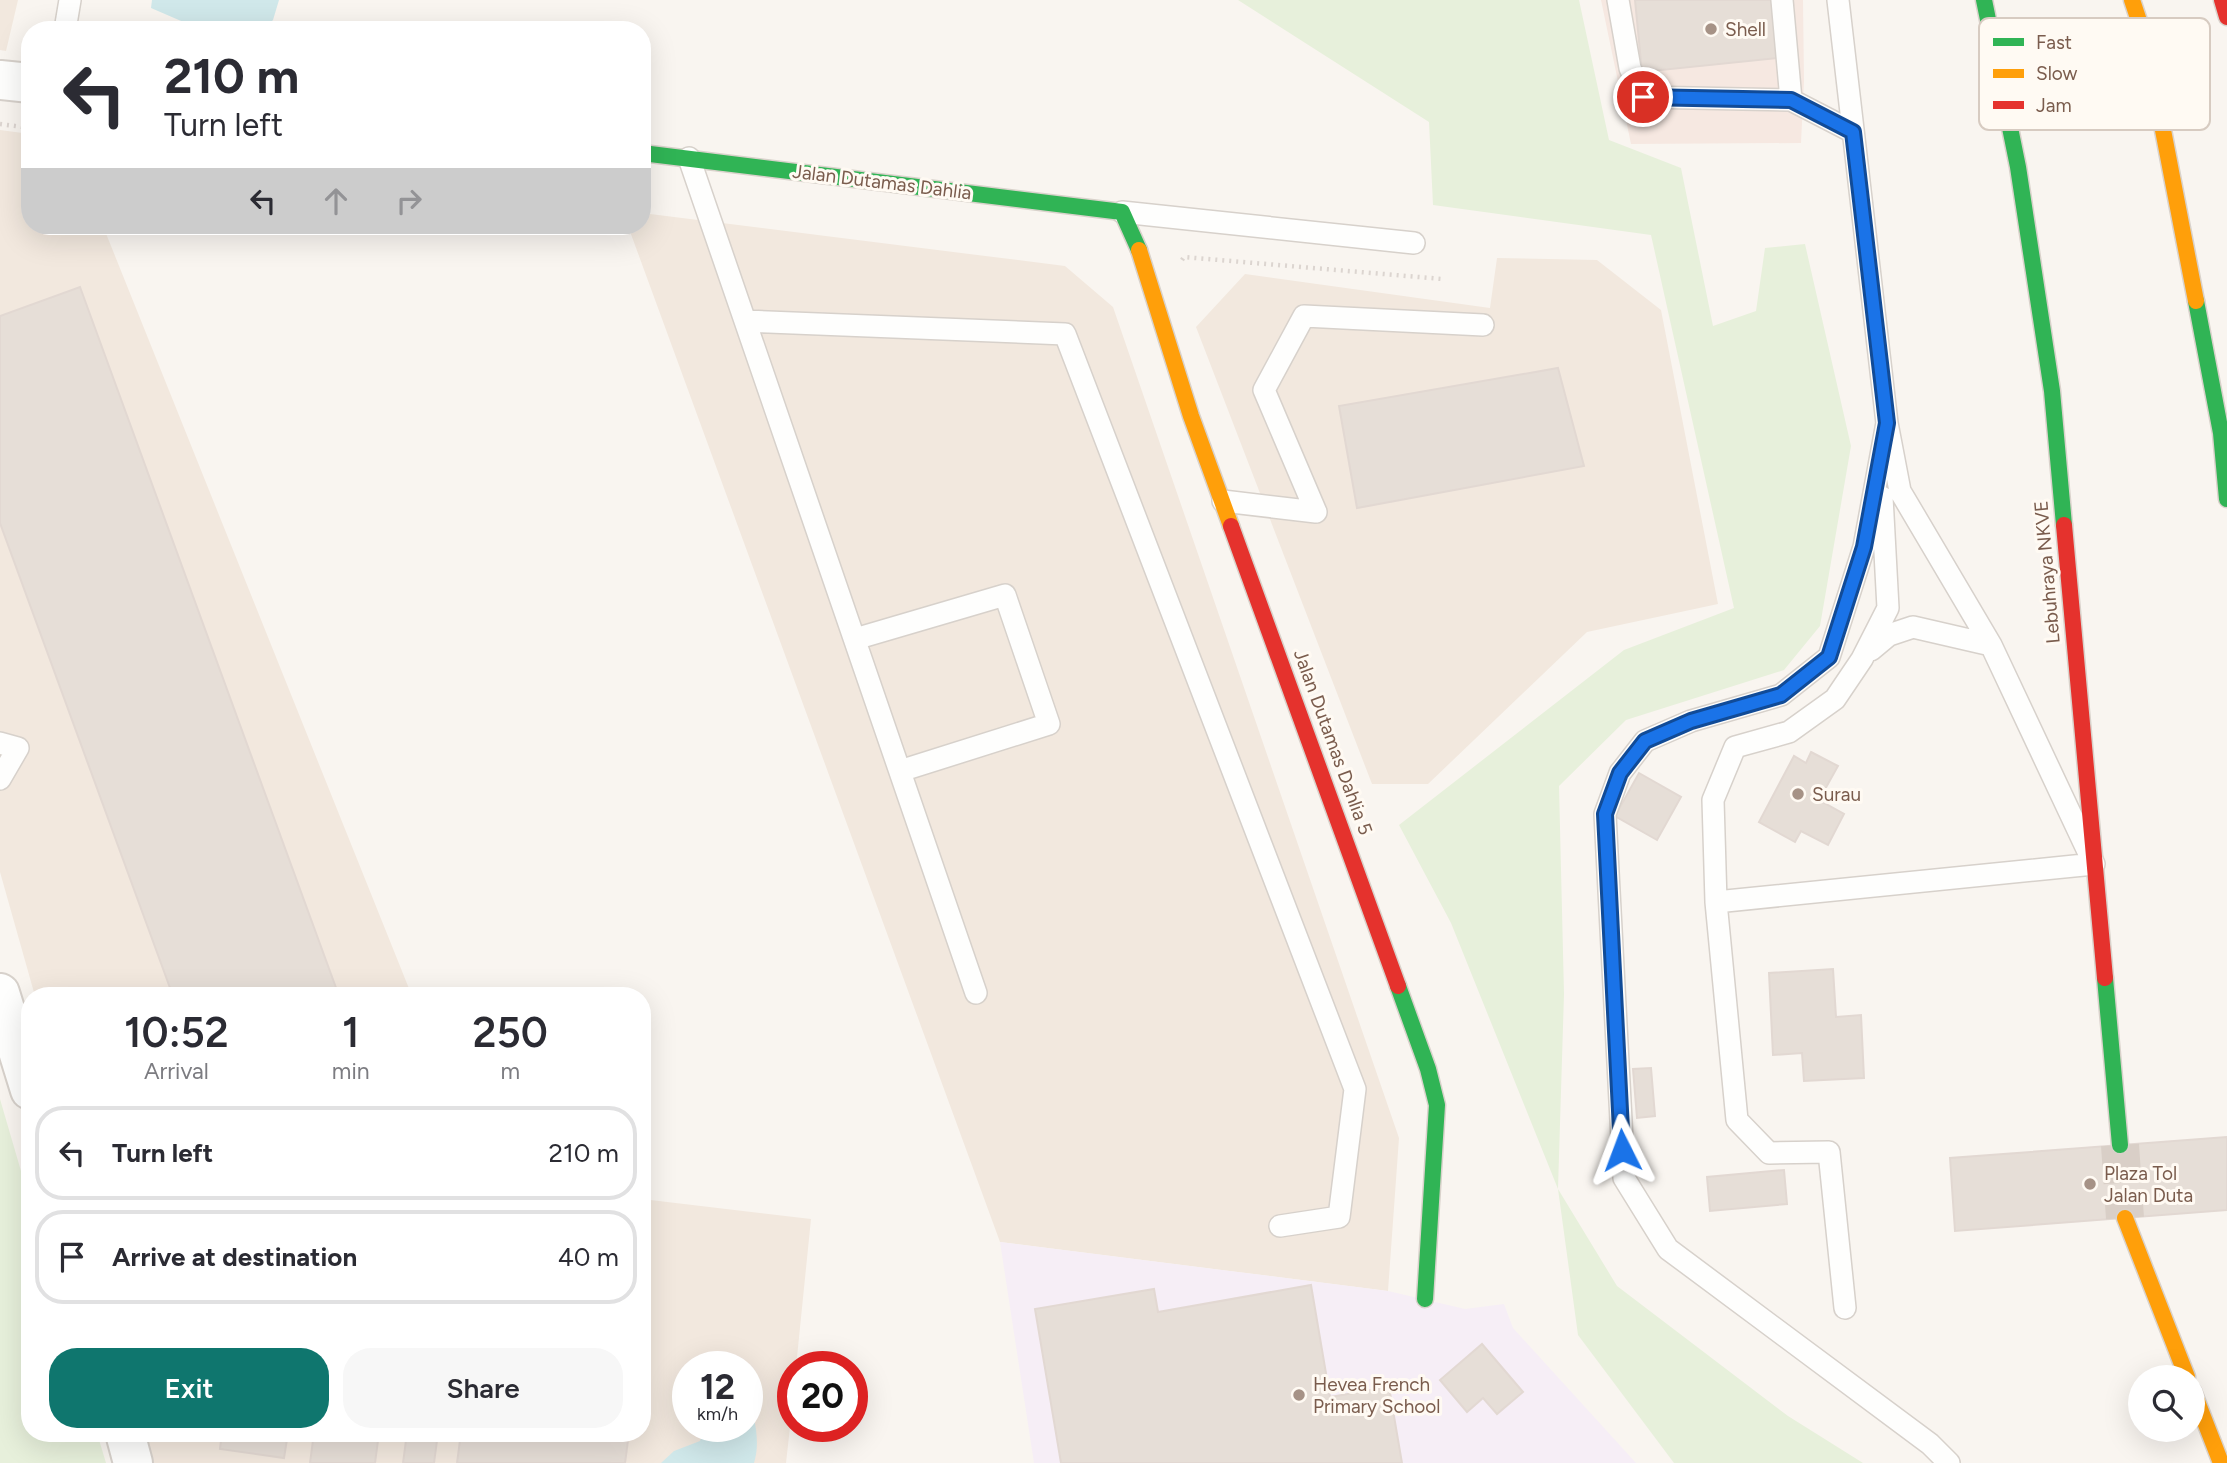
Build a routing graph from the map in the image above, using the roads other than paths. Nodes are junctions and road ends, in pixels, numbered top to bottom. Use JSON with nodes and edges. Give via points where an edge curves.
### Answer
{"nodes":[{"id":1,"x":70,"y":0,"type":"edge"},
{"id":2,"x":1618,"y":0,"type":"edge"},
{"id":3,"x":1782,"y":0,"type":"edge"},
{"id":4,"x":1838,"y":0,"type":"edge"},
{"id":5,"x":1984,"y":0,"type":"edge"},
{"id":6,"x":2132,"y":0,"type":"edge"},
{"id":7,"x":2222,"y":0,"type":"edge"},
{"id":8,"x":2227,"y":17,"type":"edge"},
{"id":9,"x":1988,"y":18,"type":"edge"},
{"id":10,"x":2138,"y":18,"type":"edge"},
{"id":11,"x":66,"y":21,"type":"edge"},
{"id":12,"x":0,"y":80,"type":"edge"},
{"id":13,"x":21,"y":82,"type":"edge"},
{"id":14,"x":1791,"y":100,"type":"junction"},
{"id":15,"x":2010,"y":130,"type":"edge"},
{"id":16,"x":2163,"y":130,"type":"edge"},
{"id":17,"x":1853,"y":132,"type":"junction"},
{"id":18,"x":651,"y":154,"type":"edge"},
{"id":19,"x":690,"y":158,"type":"junction"},
{"id":20,"x":1122,"y":212,"type":"junction"},
{"id":21,"x":1414,"y":243,"type":"dead end"},
{"id":22,"x":746,"y":321,"type":"junction"},
{"id":23,"x":1482,"y":325,"type":"dead end"},
{"id":24,"x":1887,"y":423,"type":"junction"},
{"id":25,"x":1880,"y":464,"type":"junction"},
{"id":26,"x":2227,"y":499,"type":"edge"},
{"id":27,"x":1223,"y":500,"type":"junction"},
{"id":28,"x":855,"y":639,"type":"junction"},
{"id":29,"x":1991,"y":645,"type":"junction"},
{"id":30,"x":1862,"y":659,"type":"junction"},
{"id":31,"x":0,"y":743,"type":"edge"},
{"id":32,"x":900,"y":771,"type":"junction"},
{"id":33,"x":0,"y":779,"type":"edge"},
{"id":34,"x":2094,"y":864,"type":"junction"},
{"id":35,"x":1716,"y":902,"type":"junction"},
{"id":36,"x":0,"y":993,"type":"edge"},
{"id":37,"x":976,"y":993,"type":"dead end"},
{"id":38,"x":21,"y":1061,"type":"edge"},
{"id":39,"x":2120,"y":1145,"type":"tunnel mouth"},
{"id":40,"x":2125,"y":1218,"type":"tunnel mouth"},
{"id":41,"x":1280,"y":1226,"type":"dead end"},
{"id":42,"x":1425,"y":1299,"type":"dead end"},
{"id":43,"x":1845,"y":1308,"type":"dead end"},
{"id":44,"x":2182,"y":1365,"type":"edge"},
{"id":45,"x":2205,"y":1422,"type":"edge"},
{"id":46,"x":127,"y":1442,"type":"edge"},
{"id":47,"x":133,"y":1463,"type":"edge"},
{"id":48,"x":1949,"y":1463,"type":"edge"},
{"id":49,"x":2221,"y":1463,"type":"edge"}],
"edges":[{"from":1,"to":11,"type":"lane"},
{"from":2,"to":14,"type":"lane","via":[[1630,68],[1643,97]]},
{"from":3,"to":14,"type":"lane"},
{"from":4,"to":17,"type":"lane"},
{"from":5,"to":9,"type":"main road","name":"Lebuhraya NKVE"},
{"from":6,"to":10,"type":"main road"},
{"from":7,"to":8,"type":"main road"},
{"from":12,"to":13,"type":"street"},
{"from":14,"to":17,"type":"lane"},
{"from":15,"to":34,"type":"main road","name":"Lebuhraya NKVE","via":[[2052,390]]},
{"from":16,"to":26,"type":"main road","via":[[2221,433]]},
{"from":17,"to":24,"type":"lane"},
{"from":18,"to":19,"type":"main road","name":"Jalan Dutamas Dahlia"},
{"from":19,"to":20,"type":"main road","name":"Jalan Dutamas Dahlia"},
{"from":19,"to":22,"type":"lane"},
{"from":20,"to":21,"type":"lane"},
{"from":20,"to":27,"type":"main road","name":"Jalan Dutamas Dahlia 5","via":[[1142,256],[1191,416]]},
{"from":22,"to":28,"type":"lane"},
{"from":22,"to":41,"type":"lane","via":[[1065,334],[1356,1089],[1339,1217]]},
{"from":23,"to":27,"type":"lane","via":[[1304,316],[1264,390],[1316,512]]},
{"from":24,"to":25,"type":"lane"},
{"from":24,"to":29,"type":"lane","via":[[1900,491]]},
{"from":25,"to":30,"type":"lane","via":[[1888,608]]},
{"from":25,"to":48,"type":"lane","via":[[1864,547],[1829,657],[1781,695],[1691,721],[1645,741],[1620,773],[1605,814],[1624,1178],[1668,1249],[1930,1444]]},
{"from":27,"to":42,"type":"main road","name":"Jalan Dutamas Dahlia 5","via":[[1428,1069],[1437,1105]]},
{"from":28,"to":32,"type":"lane"},
{"from":28,"to":32,"type":"lane","via":[[1005,595],[1049,724]]},
{"from":29,"to":30,"type":"lane","via":[[1913,627],[1889,635]]},
{"from":29,"to":34,"type":"lane"},
{"from":30,"to":35,"type":"lane","via":[[1835,699],[1789,732],[1735,747],[1713,800]]},
{"from":31,"to":33,"type":"lane","via":[[18,748]]},
{"from":32,"to":37,"type":"lane"},
{"from":34,"to":35,"type":"lane"},
{"from":34,"to":39,"type":"main road","name":"Lebuhraya NKVE"},
{"from":35,"to":43,"type":"lane","via":[[1737,1120],[1769,1153],[1829,1152]]},
{"from":36,"to":38,"type":"street"},
{"from":40,"to":44,"type":"main road"},
{"from":45,"to":49,"type":"main road"},
{"from":46,"to":47,"type":"street"}]}
